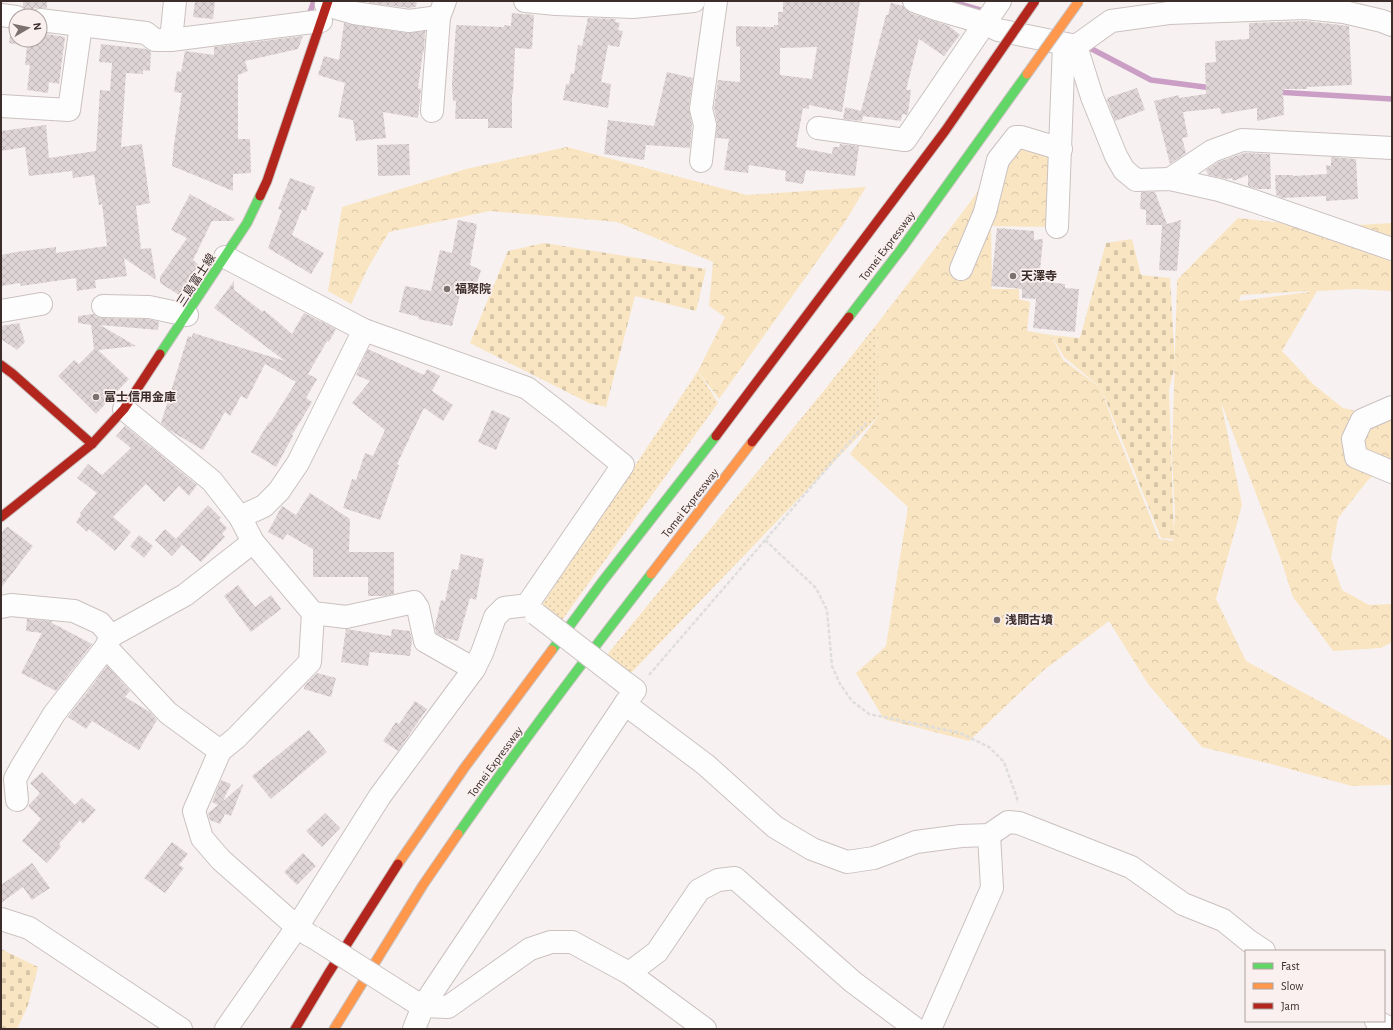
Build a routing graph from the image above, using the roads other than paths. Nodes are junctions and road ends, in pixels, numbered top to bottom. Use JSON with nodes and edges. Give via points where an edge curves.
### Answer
{"nodes":[{"id":1,"x":175,"y":1,"type":"edge"},
{"id":2,"x":525,"y":1,"type":"edge"},
{"id":3,"x":694,"y":1,"type":"edge"},
{"id":4,"x":716,"y":1,"type":"edge"},
{"id":5,"x":914,"y":1,"type":"edge"},
{"id":6,"x":1000,"y":1,"type":"edge"},
{"id":7,"x":1035,"y":1,"type":"edge"},
{"id":8,"x":1079,"y":1,"type":"edge"},
{"id":9,"x":634,"y":4,"type":"edge"},
{"id":10,"x":325,"y":9,"type":"edge"},
{"id":11,"x":442,"y":9,"type":"edge"},
{"id":12,"x":48,"y":22,"type":"edge"},
{"id":13,"x":984,"y":23,"type":"junction"},
{"id":14,"x":1392,"y":25,"type":"edge"},
{"id":15,"x":80,"y":31,"type":"junction"},
{"id":16,"x":161,"y":35,"type":"junction"},
{"id":17,"x":1070,"y":45,"type":"junction"},
{"id":18,"x":1,"y":106,"type":"edge"},
{"id":19,"x":432,"y":112,"type":"dead end"},
{"id":20,"x":818,"y":128,"type":"dead end"},
{"id":21,"x":1392,"y":148,"type":"edge"},
{"id":22,"x":1061,"y":149,"type":"junction"},
{"id":23,"x":701,"y":161,"type":"dead end"},
{"id":24,"x":1170,"y":180,"type":"junction"},
{"id":25,"x":1057,"y":227,"type":"dead end"},
{"id":26,"x":1392,"y":249,"type":"edge"},
{"id":27,"x":225,"y":257,"type":"junction"},
{"id":28,"x":961,"y":269,"type":"dead end"},
{"id":29,"x":41,"y":304,"type":"dead end"},
{"id":30,"x":102,"y":306,"type":"dead end"},
{"id":31,"x":1,"y":311,"type":"edge"},
{"id":32,"x":187,"y":315,"type":"junction"},
{"id":33,"x":364,"y":330,"type":"junction"},
{"id":34,"x":1,"y":365,"type":"edge"},
{"id":35,"x":1392,"y":407,"type":"edge"},
{"id":36,"x":124,"y":409,"type":"junction"},
{"id":37,"x":92,"y":444,"type":"junction"},
{"id":38,"x":1392,"y":472,"type":"edge"},
{"id":39,"x":1,"y":517,"type":"edge"},
{"id":40,"x":240,"y":517,"type":"junction"},
{"id":41,"x":254,"y":542,"type":"junction"},
{"id":42,"x":1,"y":607,"type":"edge"},
{"id":43,"x":531,"y":609,"type":"junction"},
{"id":44,"x":313,"y":613,"type":"junction"},
{"id":45,"x":108,"y":641,"type":"junction"},
{"id":46,"x":474,"y":669,"type":"junction"},
{"id":47,"x":628,"y":692,"type":"junction"},
{"id":48,"x":220,"y":751,"type":"junction"},
{"id":49,"x":17,"y":800,"type":"dead end"},
{"id":50,"x":989,"y":835,"type":"junction"},
{"id":51,"x":1,"y":919,"type":"edge"},
{"id":52,"x":305,"y":932,"type":"junction"},
{"id":53,"x":1262,"y":950,"type":"edge"},
{"id":54,"x":629,"y":973,"type":"junction"},
{"id":55,"x":417,"y":1003,"type":"junction"},
{"id":56,"x":1378,"y":1022,"type":"edge"},
{"id":57,"x":182,"y":1029,"type":"edge"},
{"id":58,"x":226,"y":1029,"type":"edge"},
{"id":59,"x":295,"y":1029,"type":"edge"},
{"id":60,"x":334,"y":1029,"type":"edge"},
{"id":61,"x":414,"y":1029,"type":"edge"},
{"id":62,"x":705,"y":1029,"type":"edge"},
{"id":63,"x":916,"y":1029,"type":"edge"},
{"id":64,"x":930,"y":1029,"type":"edge"},
{"id":65,"x":1391,"y":1029,"type":"edge"}],
"edges":[{"from":1,"to":16,"type":"street"},
{"from":2,"to":9,"type":"street","via":[[556,4]]},
{"from":3,"to":9,"type":"street"},
{"from":4,"to":23,"type":"street","via":[[701,109],[705,125]]},
{"from":5,"to":13,"type":"street"},
{"from":6,"to":13,"type":"street"},
{"from":7,"to":59,"type":"main road","name":"Tomei Expressway","bridge":true,"via":[[945,131],[748,394],[602,582],[465,767],[392,872]]},
{"from":8,"to":60,"type":"main road","name":"Tomei Expressway","bridge":true,"via":[[902,248],[609,628],[495,781],[423,886]]},
{"from":10,"to":11,"type":"street","via":[[409,21]]},
{"from":10,"to":16,"type":"street"},
{"from":10,"to":27,"type":"main road","name":"三島富士線","via":[[267,181],[247,223]]},
{"from":11,"to":19,"type":"street"},
{"from":12,"to":15,"type":"street"},
{"from":13,"to":17,"type":"street","via":[[998,30]]},
{"from":13,"to":20,"type":"street","via":[[905,140]]},
{"from":14,"to":17,"type":"street","via":[[1344,12],[1305,8],[1169,12],[1111,21]]},
{"from":15,"to":16,"type":"street"},
{"from":15,"to":18,"type":"street","via":[[68,110]]},
{"from":17,"to":22,"type":"street"},
{"from":17,"to":24,"type":"street","via":[[1124,170],[1136,180]]},
{"from":21,"to":24,"type":"street","via":[[1242,140],[1212,151]]},
{"from":22,"to":25,"type":"street"},
{"from":22,"to":28,"type":"street","via":[[1016,137],[998,160],[985,212]]},
{"from":24,"to":26,"type":"street","via":[[1219,190]]},
{"from":27,"to":32,"type":"main road","name":"三島富士線"},
{"from":27,"to":33,"type":"street"},
{"from":29,"to":31,"type":"street"},
{"from":30,"to":32,"type":"street","via":[[149,307]]},
{"from":32,"to":36,"type":"main road","name":"三島富士線"},
{"from":33,"to":40,"type":"street","via":[[298,463],[279,491],[264,506]]},
{"from":33,"to":43,"type":"street","via":[[527,388],[623,465]]},
{"from":34,"to":37,"type":"main road"},
{"from":35,"to":38,"type":"street","via":[[1362,420],[1353,439],[1356,457]]},
{"from":36,"to":37,"type":"main road","name":"三島富士線"},
{"from":36,"to":40,"type":"street","via":[[212,481]]},
{"from":37,"to":39,"type":"main road","name":"三島富士線"},
{"from":40,"to":41,"type":"street"},
{"from":41,"to":44,"type":"street"},
{"from":41,"to":45,"type":"street","via":[[186,595]]},
{"from":42,"to":45,"type":"street","via":[[11,605],[74,611],[100,623]]},
{"from":43,"to":46,"type":"street","via":[[504,608],[495,617]]},
{"from":43,"to":47,"type":"street","bridge":true},
{"from":44,"to":46,"type":"street","via":[[346,617],[414,602],[418,608],[425,641]]},
{"from":44,"to":48,"type":"street","via":[[310,662],[236,738]]},
{"from":45,"to":48,"type":"street","via":[[168,713]]},
{"from":45,"to":49,"type":"street","via":[[54,714],[22,766],[15,779]]},
{"from":46,"to":52,"type":"street","via":[[380,796]]},
{"from":47,"to":50,"type":"street","via":[[775,827],[812,849],[847,862],[874,858],[916,842]]},
{"from":47,"to":55,"type":"street"},
{"from":48,"to":52,"type":"street","via":[[194,811],[202,838],[221,860]]},
{"from":50,"to":53,"type":"street","via":[[1008,822],[1019,823],[1130,866],[1183,904],[1223,920]]},
{"from":50,"to":64,"type":"street","via":[[992,888]]},
{"from":51,"to":57,"type":"street","via":[[29,928]]},
{"from":52,"to":55,"type":"street","bridge":true},
{"from":52,"to":58,"type":"street"},
{"from":54,"to":55,"type":"street","via":[[572,942],[551,942],[530,948],[448,1007]]},
{"from":54,"to":62,"type":"street"},
{"from":54,"to":63,"type":"street","via":[[657,952],[699,890],[718,880],[735,878],[853,982]]},
{"from":55,"to":61,"type":"street"},
{"from":56,"to":65,"type":"street"}]}
